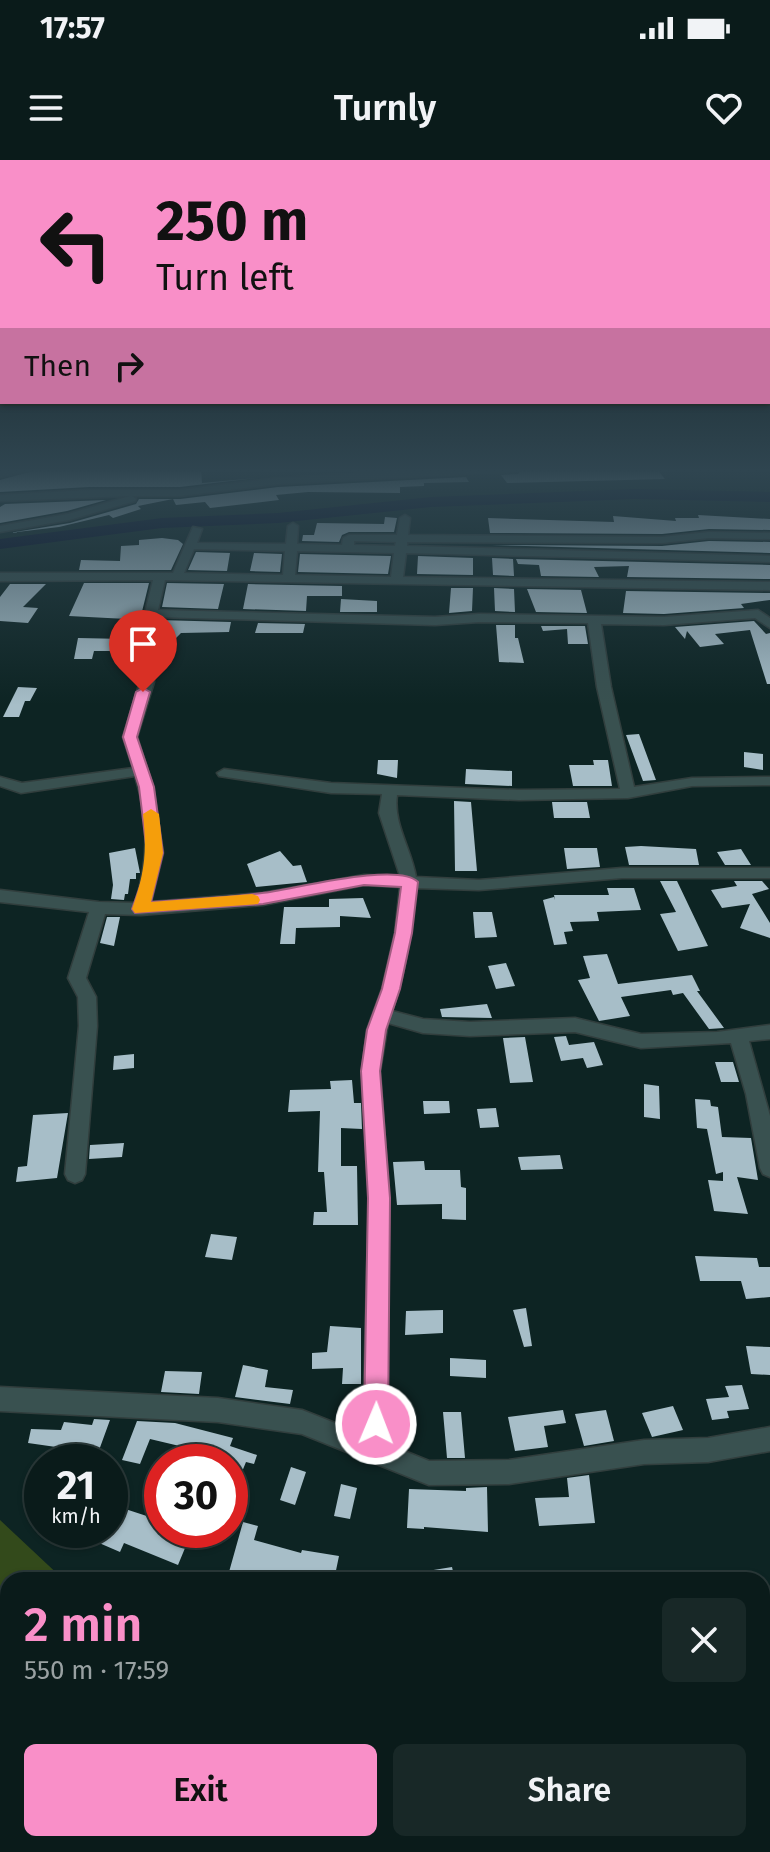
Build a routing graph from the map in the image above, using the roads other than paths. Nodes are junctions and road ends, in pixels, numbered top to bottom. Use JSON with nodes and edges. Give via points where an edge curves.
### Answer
{"nodes":[{"id":1,"x":191,"y":547,"type":"edge"},
{"id":2,"x":240,"y":547,"type":"edge"},
{"id":3,"x":348,"y":547,"type":"edge"},
{"id":4,"x":400,"y":547,"type":"edge"},
{"id":5,"x":293,"y":548,"type":"junction"},
{"id":6,"x":347,"y":550,"type":"junction"},
{"id":7,"x":399,"y":551,"type":"junction"},
{"id":8,"x":770,"y":559,"type":"edge"},
{"id":9,"x":0,"y":577,"type":"edge"},
{"id":10,"x":160,"y":577,"type":"junction"},
{"id":11,"x":177,"y":577,"type":"junction"},
{"id":12,"x":289,"y":579,"type":"junction"},
{"id":13,"x":396,"y":582,"type":"junction"},
{"id":14,"x":770,"y":586,"type":"edge"},
{"id":15,"x":149,"y":613,"type":"junction"},
{"id":16,"x":594,"y":621,"type":"junction"},
{"id":17,"x":770,"y":624,"type":"edge"},
{"id":18,"x":141,"y":771,"type":"junction"},
{"id":19,"x":224,"y":773,"type":"dead end"},
{"id":20,"x":0,"y":781,"type":"edge"},
{"id":21,"x":770,"y":781,"type":"edge"},
{"id":22,"x":390,"y":789,"type":"junction"},
{"id":23,"x":628,"y":793,"type":"junction"},
{"id":24,"x":770,"y":873,"type":"edge"},
{"id":25,"x":409,"y":882,"type":"junction"},
{"id":26,"x":0,"y":896,"type":"edge"},
{"id":27,"x":99,"y":908,"type":"junction"},
{"id":28,"x":141,"y":909,"type":"junction"},
{"id":29,"x":382,"y":1015,"type":"junction"},
{"id":30,"x":770,"y":1032,"type":"edge"},
{"id":31,"x":738,"y":1035,"type":"junction"},
{"id":32,"x":770,"y":1168,"type":"edge"},
{"id":33,"x":75,"y":1174,"type":"dead end"},
{"id":34,"x":0,"y":1399,"type":"edge"},
{"id":35,"x":770,"y":1439,"type":"edge"},
{"id":36,"x":375,"y":1453,"type":"junction"}],
"edges":[{"from":1,"to":11,"type":"street"},
{"from":2,"to":5,"type":"street"},
{"from":3,"to":6,"type":"street"},
{"from":4,"to":7,"type":"street"},
{"from":5,"to":6,"type":"street"},
{"from":5,"to":12,"type":"street"},
{"from":6,"to":7,"type":"street"},
{"from":7,"to":8,"type":"street"},
{"from":7,"to":13,"type":"street"},
{"from":9,"to":10,"type":"street"},
{"from":10,"to":11,"type":"street"},
{"from":10,"to":15,"type":"street"},
{"from":11,"to":12,"type":"street"},
{"from":12,"to":13,"type":"street"},
{"from":13,"to":14,"type":"street"},
{"from":15,"to":16,"type":"street"},
{"from":15,"to":18,"type":"street","via":[[147,682],[130,737]]},
{"from":16,"to":17,"type":"street","via":[[758,614]]},
{"from":16,"to":23,"type":"street"},
{"from":18,"to":20,"type":"street","via":[[21,788]]},
{"from":18,"to":28,"type":"street","via":[[155,853]]},
{"from":19,"to":22,"type":"street","via":[[331,788]]},
{"from":21,"to":23,"type":"street","via":[[692,782]]},
{"from":22,"to":23,"type":"street"},
{"from":22,"to":25,"type":"street","via":[[387,813]]},
{"from":24,"to":25,"type":"street","via":[[622,873],[479,885]]},
{"from":25,"to":28,"type":"street","via":[[364,880],[263,899]]},
{"from":25,"to":29,"type":"street","via":[[403,933]]},
{"from":26,"to":27,"type":"street"},
{"from":27,"to":28,"type":"street"},
{"from":27,"to":33,"type":"street","via":[[77,978],[87,997],[88,1026]]},
{"from":29,"to":31,"type":"street","via":[[423,1026],[470,1029],[575,1025],[641,1041]]},
{"from":29,"to":36,"type":"street","via":[[371,1071],[379,1198]]},
{"from":30,"to":31,"type":"street"},
{"from":31,"to":32,"type":"street"},
{"from":34,"to":36,"type":"street","via":[[218,1410],[302,1422]]},
{"from":35,"to":36,"type":"street","via":[[509,1472],[429,1473]]}]}
